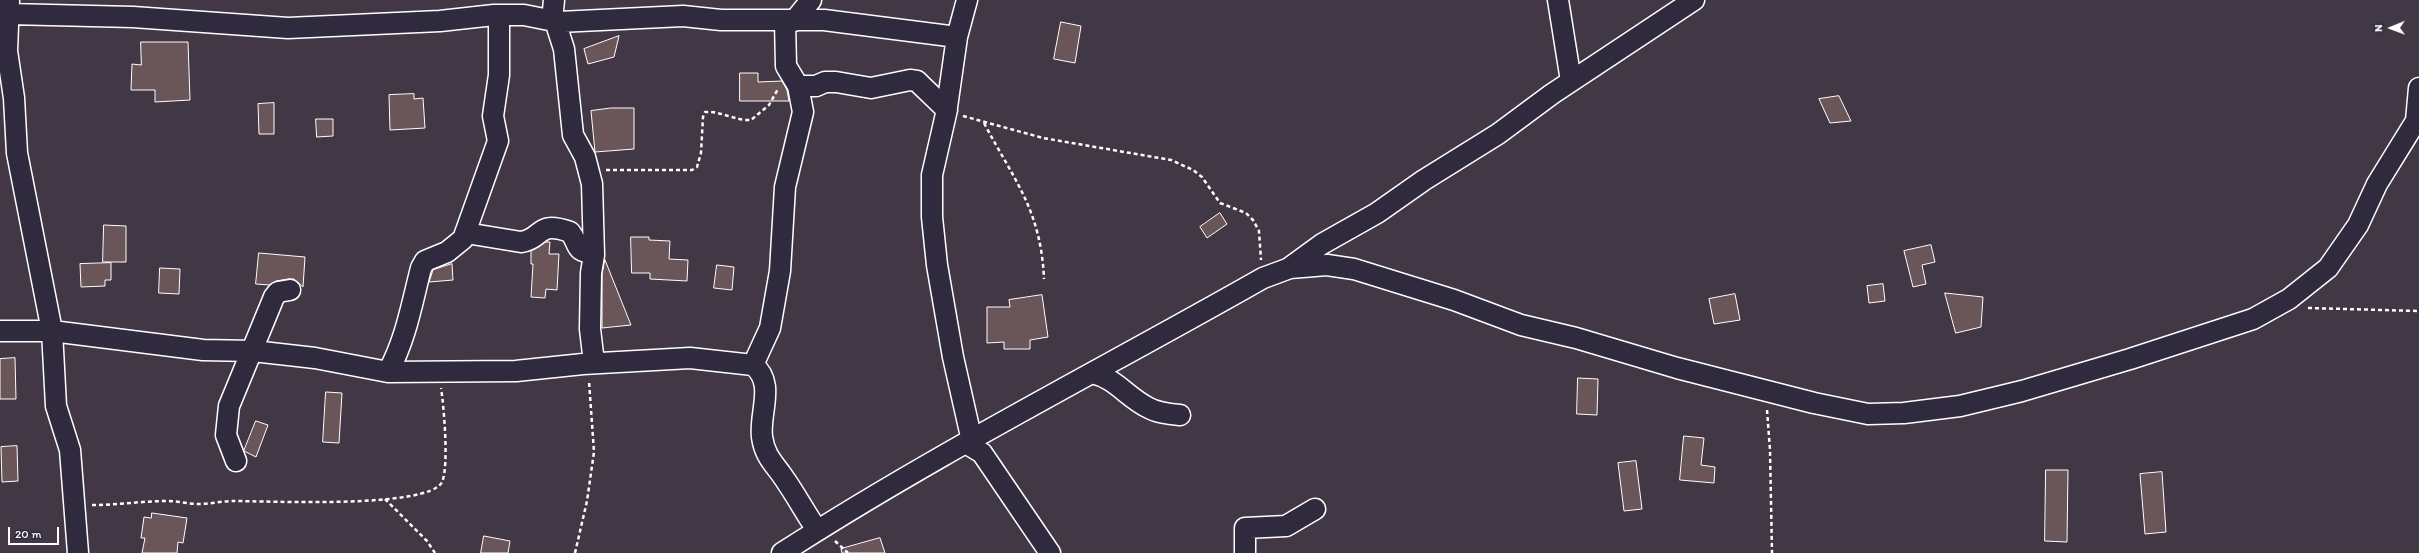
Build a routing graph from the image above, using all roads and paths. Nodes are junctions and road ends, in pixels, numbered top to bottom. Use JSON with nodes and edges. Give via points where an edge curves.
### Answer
{"nodes":[{"id":1,"x":554,"y":0,"type":"edge"},
{"id":2,"x":811,"y":0,"type":"edge"},
{"id":3,"x":967,"y":0,"type":"edge"},
{"id":4,"x":1558,"y":0,"type":"edge"},
{"id":5,"x":1694,"y":0,"type":"edge"},
{"id":6,"x":9,"y":7,"type":"edge"},
{"id":7,"x":695,"y":9,"type":"edge"},
{"id":8,"x":499,"y":15,"type":"junction"},
{"id":9,"x":554,"y":21,"type":"junction"},
{"id":10,"x":789,"y":21,"type":"junction"},
{"id":11,"x":957,"y":37,"type":"junction"},
{"id":12,"x":786,"y":66,"type":"junction"},
{"id":13,"x":1571,"y":81,"type":"junction"},
{"id":14,"x":798,"y":86,"type":"junction"},
{"id":15,"x":2419,"y":88,"type":"edge"},
{"id":16,"x":947,"y":110,"type":"junction"},
{"id":17,"x":2418,"y":119,"type":"edge"},
{"id":18,"x":984,"y":123,"type":"junction"},
{"id":19,"x":590,"y":170,"type":"junction"},
{"id":20,"x":466,"y":233,"type":"junction"},
{"id":21,"x":594,"y":254,"type":"junction"},
{"id":22,"x":1286,"y":270,"type":"junction"},
{"id":23,"x":1263,"y":278,"type":"junction"},
{"id":24,"x":1044,"y":279,"type":"dead end"},
{"id":25,"x":290,"y":290,"type":"dead end"},
{"id":26,"x":2303,"y":308,"type":"dead end"},
{"id":27,"x":2419,"y":311,"type":"edge"},
{"id":28,"x":0,"y":331,"type":"edge"},
{"id":29,"x":52,"y":331,"type":"junction"},
{"id":30,"x":253,"y":351,"type":"junction"},
{"id":31,"x":591,"y":363,"type":"junction"},
{"id":32,"x":753,"y":365,"type":"junction"},
{"id":33,"x":388,"y":372,"type":"junction"},
{"id":34,"x":439,"y":372,"type":"junction"},
{"id":35,"x":1092,"y":373,"type":"junction"},
{"id":36,"x":1766,"y":390,"type":"junction"},
{"id":37,"x":1180,"y":415,"type":"dead end"},
{"id":38,"x":970,"y":442,"type":"junction"},
{"id":39,"x":236,"y":461,"type":"dead end"},
{"id":40,"x":385,"y":499,"type":"junction"},
{"id":41,"x":76,"y":503,"type":"junction"},
{"id":42,"x":1315,"y":509,"type":"dead end"},
{"id":43,"x":817,"y":530,"type":"junction"},
{"id":44,"x":78,"y":553,"type":"edge"},
{"id":45,"x":435,"y":553,"type":"edge"},
{"id":46,"x":575,"y":553,"type":"edge"},
{"id":47,"x":782,"y":553,"type":"edge"},
{"id":48,"x":1050,"y":553,"type":"edge"},
{"id":49,"x":1246,"y":553,"type":"edge"},
{"id":50,"x":1772,"y":553,"type":"edge"}],
"edges":[{"from":1,"to":9,"type":"street"},
{"from":2,"to":10,"type":"street"},
{"from":3,"to":11,"type":"street"},
{"from":4,"to":13,"type":"street"},
{"from":5,"to":13,"type":"street"},
{"from":6,"to":8,"type":"street","via":[[288,28],[440,21]]},
{"from":6,"to":29,"type":"street","via":[[7,51],[14,98],[19,173]]},
{"from":7,"to":9,"type":"street","via":[[655,16]]},
{"from":7,"to":10,"type":"street"},
{"from":8,"to":9,"type":"street","via":[[538,16]]},
{"from":8,"to":20,"type":"street","via":[[499,75],[493,116],[498,141]]},
{"from":9,"to":19,"type":"street","via":[[566,63],[573,135]]},
{"from":10,"to":11,"type":"street","via":[[846,23]]},
{"from":10,"to":12,"type":"street"},
{"from":11,"to":16,"type":"street"},
{"from":12,"to":14,"type":"street"},
{"from":12,"to":19,"type":"path","via":[[769,105],[751,120],[743,121],[706,112],[703,117],[701,153],[697,167],[692,170]]},
{"from":13,"to":22,"type":"street","via":[[1498,134],[1377,213],[1322,244]]},
{"from":14,"to":16,"type":"street","via":[[836,82],[871,88],[910,80],[922,86]]},
{"from":14,"to":32,"type":"street","via":[[803,112],[785,187],[780,271],[770,328]]},
{"from":15,"to":17,"type":"street"},
{"from":16,"to":18,"type":"path"},
{"from":16,"to":38,"type":"street","via":[[932,175],[932,217],[952,357]]},
{"from":17,"to":36,"type":"street","via":[[2377,184],[2358,226],[2328,268],[2289,299],[2254,319],[2022,391],[1960,406],[1904,413],[1868,414],[1814,404]]},
{"from":18,"to":23,"type":"path","via":[[1043,138],[1166,158],[1194,170],[1220,203],[1246,213],[1253,220],[1259,232]]},
{"from":18,"to":24,"type":"path","via":[[1031,209],[1043,255]]},
{"from":19,"to":21,"type":"street"},
{"from":20,"to":21,"type":"street","via":[[521,242],[528,241],[540,230],[555,228],[570,232],[578,249]]},
{"from":20,"to":33,"type":"street","via":[[463,239],[447,252],[425,262],[405,332]]},
{"from":21,"to":31,"type":"street","via":[[591,274]]},
{"from":22,"to":23,"type":"street"},
{"from":22,"to":36,"type":"street","via":[[1327,265],[1354,270],[1454,300],[1521,325]]},
{"from":23,"to":35,"type":"street"},
{"from":25,"to":30,"type":"street","via":[[278,292],[274,297]]},
{"from":26,"to":27,"type":"path"},
{"from":28,"to":29,"type":"street"},
{"from":29,"to":30,"type":"street","via":[[203,350]]},
{"from":29,"to":41,"type":"street","via":[[56,406],[70,450]]},
{"from":30,"to":33,"type":"street","via":[[315,358]]},
{"from":30,"to":39,"type":"street","via":[[229,406],[226,435]]},
{"from":31,"to":32,"type":"street","via":[[690,358]]},
{"from":31,"to":34,"type":"street","via":[[516,371]]},
{"from":31,"to":46,"type":"path","via":[[594,452],[587,501]]},
{"from":32,"to":43,"type":"street","via":[[759,369],[766,391],[762,436],[769,461],[786,480]]},
{"from":33,"to":34,"type":"street"},
{"from":34,"to":40,"type":"path","via":[[445,430],[442,482],[436,489],[422,494]]},
{"from":35,"to":37,"type":"street","via":[[1112,381],[1139,403],[1154,410]]},
{"from":35,"to":38,"type":"street"},
{"from":36,"to":50,"type":"path"},
{"from":38,"to":43,"type":"street"},
{"from":38,"to":48,"type":"street","via":[[982,453]]},
{"from":40,"to":41,"type":"path","via":[[303,503]]},
{"from":40,"to":45,"type":"path","via":[[427,541]]},
{"from":41,"to":44,"type":"street"},
{"from":42,"to":49,"type":"street","via":[[1286,526],[1244,528]]},
{"from":43,"to":47,"type":"street"}]}
